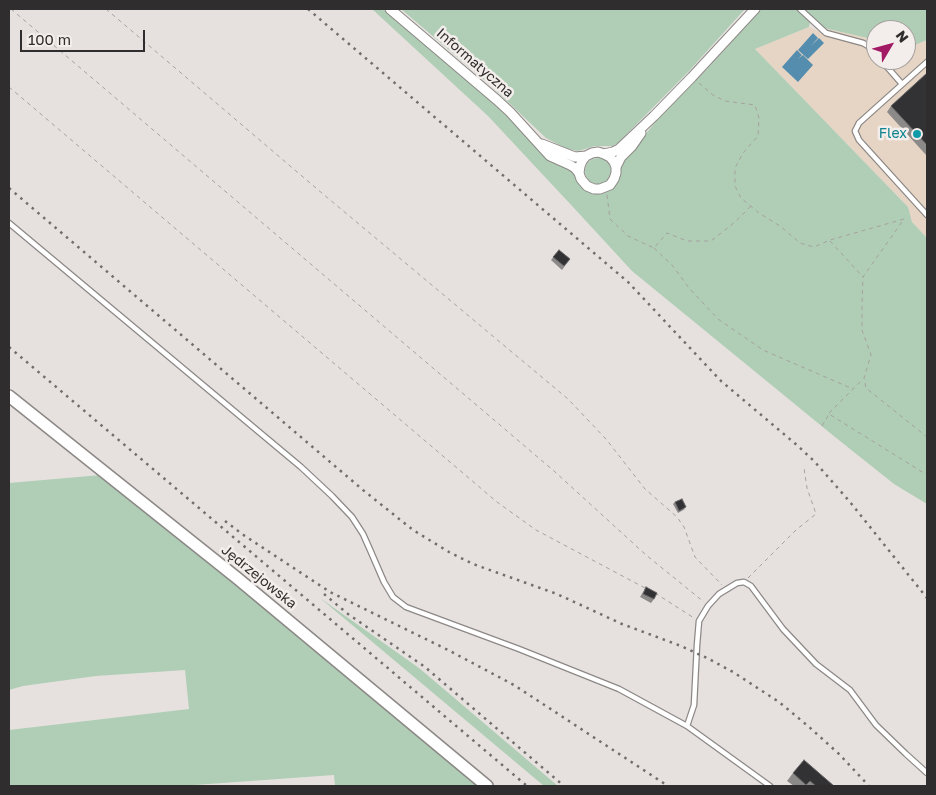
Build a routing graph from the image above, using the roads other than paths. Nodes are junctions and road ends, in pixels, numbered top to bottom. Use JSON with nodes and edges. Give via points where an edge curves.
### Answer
{"nodes":[{"id":1,"x":390,"y":9,"type":"edge"},
{"id":2,"x":755,"y":9,"type":"edge"},
{"id":3,"x":800,"y":9,"type":"edge"},
{"id":4,"x":866,"y":45,"type":"edge"},
{"id":5,"x":927,"y":62,"type":"edge"},
{"id":6,"x":890,"y":70,"type":"edge"},
{"id":7,"x":902,"y":84,"type":"junction"},
{"id":8,"x":654,"y":116,"type":"junction"},
{"id":9,"x":538,"y":141,"type":"junction"},
{"id":10,"x":604,"y":154,"type":"junction"},
{"id":11,"x":586,"y":156,"type":"junction"},
{"id":12,"x":616,"y":167,"type":"junction"},
{"id":13,"x":579,"y":173,"type":"junction"},
{"id":14,"x":927,"y":215,"type":"edge"},
{"id":15,"x":9,"y":223,"type":"edge"},
{"id":16,"x":9,"y":396,"type":"edge"},
{"id":17,"x":688,"y":726,"type":"junction"},
{"id":18,"x":927,"y":773,"type":"edge"},
{"id":19,"x":487,"y":786,"type":"edge"},
{"id":20,"x":770,"y":786,"type":"edge"}],
"edges":[{"from":1,"to":9,"type":"street","name":"Informatyczna","via":[[498,100]]},
{"from":2,"to":8,"type":"street","name":"Informatyczna"},
{"from":3,"to":4,"type":"lane","via":[[826,33]]},
{"from":5,"to":7,"type":"lane"},
{"from":6,"to":7,"type":"lane"},
{"from":7,"to":14,"type":"lane","via":[[858,122],[855,131],[859,140]]},
{"from":8,"to":10,"type":"street","name":"Informatyczna","via":[[619,149]]},
{"from":8,"to":12,"type":"street","name":"Informatyczna"},
{"from":9,"to":11,"type":"street","name":"Informatyczna","via":[[574,157]]},
{"from":9,"to":13,"type":"street","name":"Informatyczna","via":[[550,156]]},
{"from":10,"to":11,"type":"street","name":"Informatyczna","via":[[598,152]]},
{"from":10,"to":12,"type":"street"},
{"from":11,"to":13,"type":"street"},
{"from":12,"to":13,"type":"street","name":"Informatyczna","via":[[614,179],[600,189],[587,186]]},
{"from":15,"to":17,"type":"lane","via":[[332,496],[363,534],[392,597],[406,607],[619,689]]},
{"from":16,"to":19,"type":"street","name":"Jędrzejowska","via":[[237,578]]},
{"from":17,"to":18,"type":"lane","via":[[694,705],[699,621],[719,594],[744,582],[751,586],[783,629],[816,664],[850,690],[876,725]]},
{"from":17,"to":20,"type":"lane"}]}
